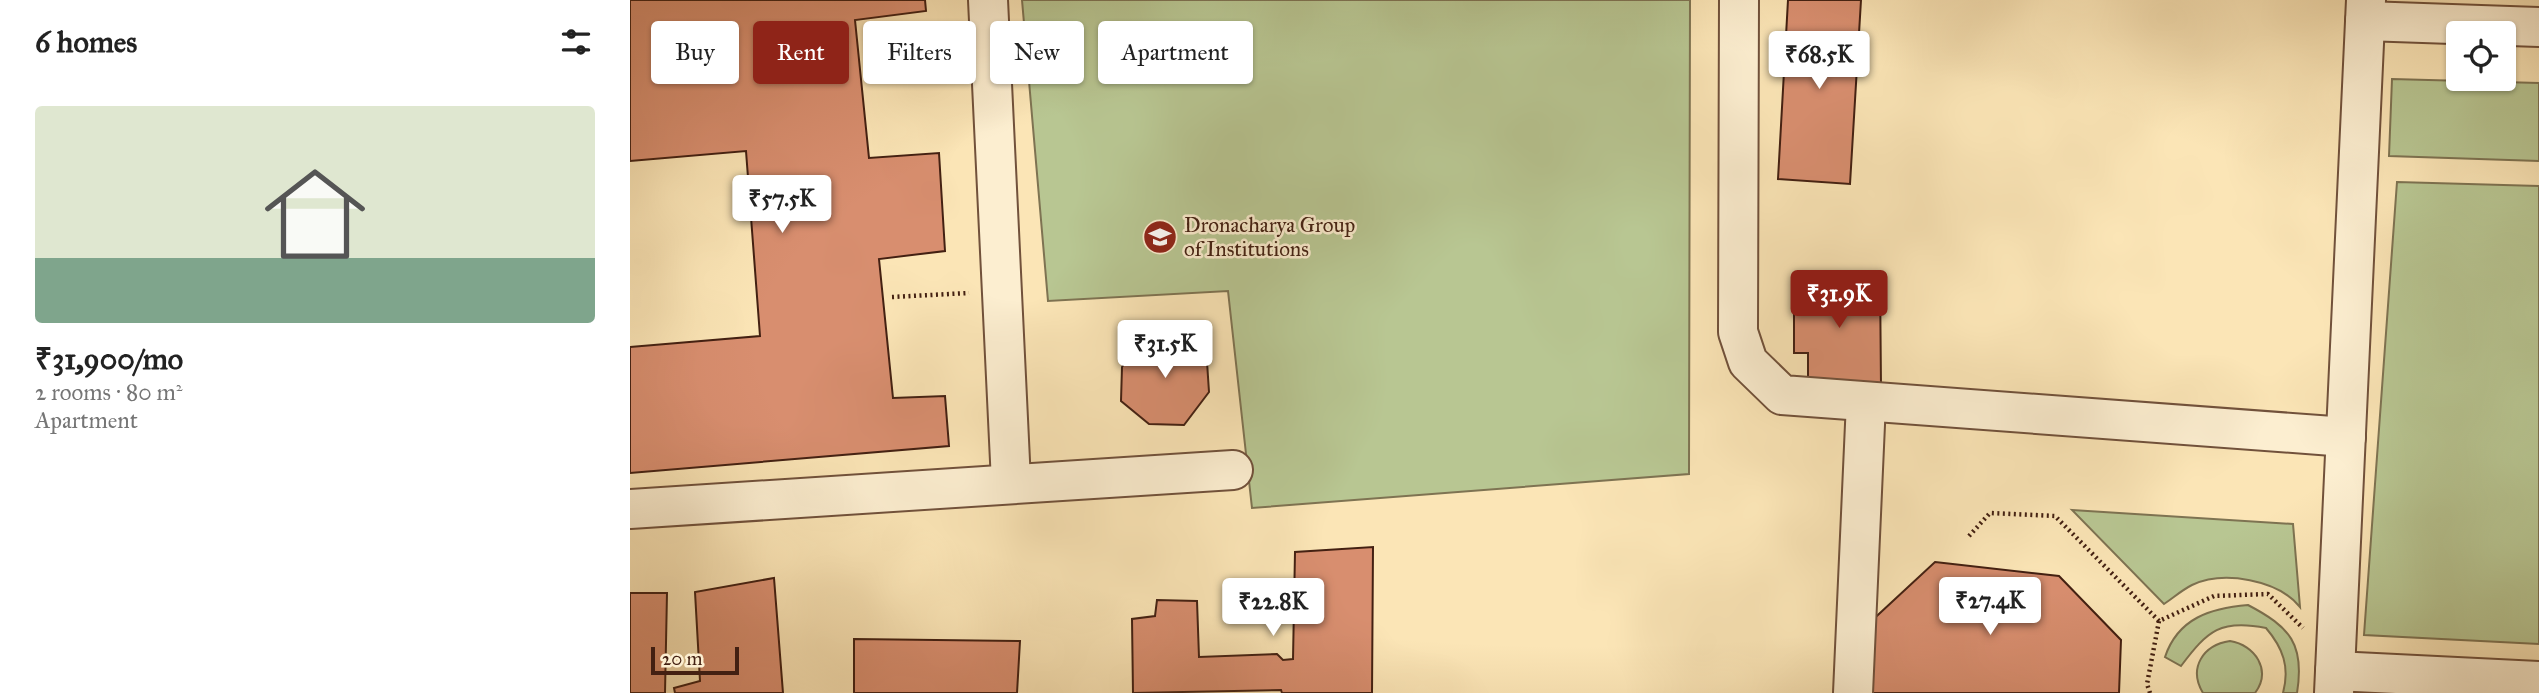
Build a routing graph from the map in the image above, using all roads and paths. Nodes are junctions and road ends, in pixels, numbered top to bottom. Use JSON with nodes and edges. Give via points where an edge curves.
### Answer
{"nodes":[{"id":1,"x":988,"y":0,"type":"edge"},
{"id":2,"x":1739,"y":0,"type":"edge"},
{"id":3,"x":2365,"y":11,"type":"edge"},
{"id":4,"x":2539,"y":27,"type":"edge"},
{"id":5,"x":990,"y":45,"type":"edge"},
{"id":6,"x":992,"y":84,"type":"edge"},
{"id":7,"x":1002,"y":291,"type":"junction"},
{"id":8,"x":892,"y":297,"type":"dead end"},
{"id":9,"x":1866,"y":402,"type":"junction"},
{"id":10,"x":2346,"y":437,"type":"junction"},
{"id":11,"x":1233,"y":470,"type":"dead end"},
{"id":12,"x":1011,"y":482,"type":"junction"},
{"id":13,"x":630,"y":509,"type":"edge"},
{"id":14,"x":1969,"y":536,"type":"dead end"},
{"id":15,"x":2160,"y":621,"type":"junction"},
{"id":16,"x":2304,"y":638,"type":"dead end"},
{"id":17,"x":2539,"y":681,"type":"edge"},
{"id":18,"x":2335,"y":682,"type":"edge"},
{"id":19,"x":1853,"y":693,"type":"edge"},
{"id":20,"x":2150,"y":693,"type":"edge"}],
"edges":[{"from":1,"to":5,"type":"lane"},
{"from":2,"to":9,"type":"lane","via":[[1738,332],[1748,362],[1782,395]]},
{"from":3,"to":4,"type":"lane"},
{"from":3,"to":10,"type":"lane"},
{"from":6,"to":7,"type":"lane"},
{"from":7,"to":8,"type":"path"},
{"from":7,"to":12,"type":"lane"},
{"from":9,"to":10,"type":"lane"},
{"from":9,"to":19,"type":"lane"},
{"from":10,"to":18,"type":"lane"},
{"from":11,"to":12,"type":"lane"},
{"from":12,"to":13,"type":"lane"},
{"from":14,"to":15,"type":"path","via":[[1990,513],[2055,516]]},
{"from":15,"to":16,"type":"path","via":[[2214,596],[2268,594],[2303,627]]},
{"from":15,"to":20,"type":"path","via":[[2147,684]]},
{"from":17,"to":18,"type":"lane"}]}
